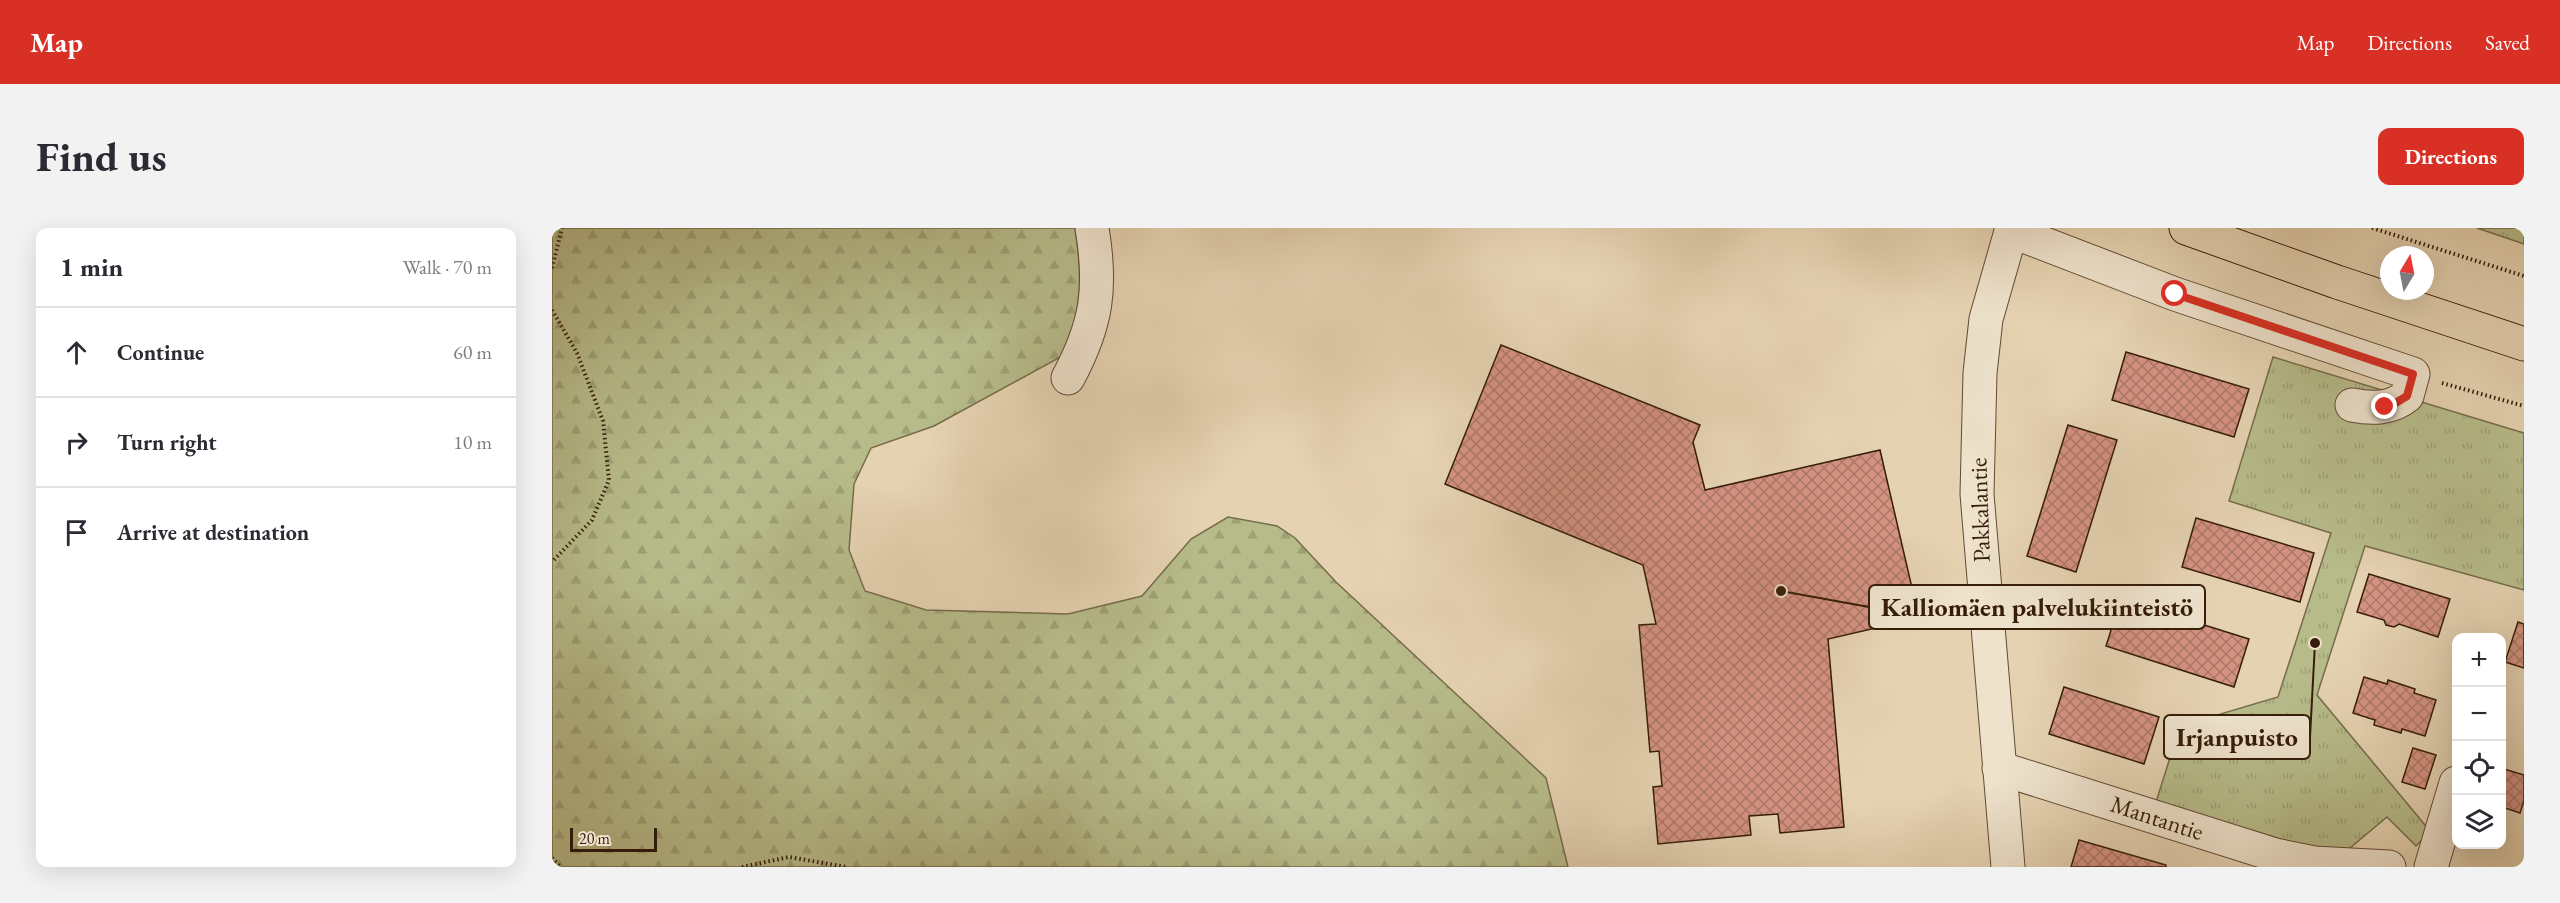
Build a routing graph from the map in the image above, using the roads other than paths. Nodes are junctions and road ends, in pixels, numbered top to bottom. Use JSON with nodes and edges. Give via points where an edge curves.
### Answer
{"nodes":[{"id":1,"x":1092,"y":228,"type":"edge"},
{"id":2,"x":2186,"y":228,"type":"edge"},
{"id":3,"x":2011,"y":229,"type":"edge"},
{"id":4,"x":2524,"y":344,"type":"edge"},
{"id":5,"x":1068,"y":378,"type":"dead end"},
{"id":6,"x":2352,"y":405,"type":"dead end"},
{"id":7,"x":1998,"y":768,"type":"junction"},
{"id":8,"x":2453,"y":795,"type":"edge"},
{"id":9,"x":2007,"y":867,"type":"edge"},
{"id":10,"x":2390,"y":867,"type":"edge"},
{"id":11,"x":2431,"y":867,"type":"edge"}],
"edges":[{"from":1,"to":5,"type":"street","via":[[1098,289],[1083,349]]},
{"from":2,"to":4,"type":"main road"},
{"from":3,"to":6,"type":"street","via":[[2175,294],[2413,374],[2407,396],[2394,404],[2374,408]]},
{"from":3,"to":7,"type":"street","name":"Pakkalantie","via":[[1986,319],[1980,373],[1977,494]]},
{"from":7,"to":9,"type":"street","name":"Pakkalantie"},
{"from":7,"to":10,"type":"street","name":"Mantantie","via":[[2275,855],[2314,863]]},
{"from":8,"to":11,"type":"street"}]}
